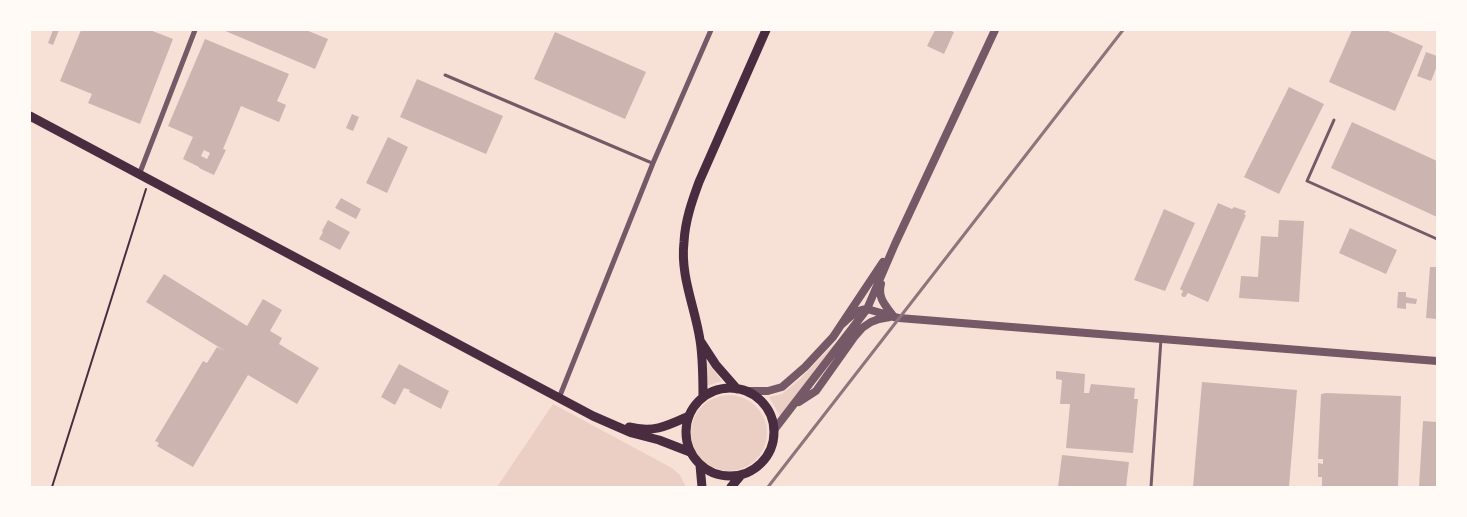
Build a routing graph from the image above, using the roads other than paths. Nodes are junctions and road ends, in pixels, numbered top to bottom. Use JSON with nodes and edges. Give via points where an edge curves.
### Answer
{"nodes":[{"id":1,"x":195,"y":30,"type":"edge"},
{"id":2,"x":711,"y":30,"type":"edge"},
{"id":3,"x":766,"y":30,"type":"edge"},
{"id":4,"x":995,"y":30,"type":"edge"},
{"id":5,"x":445,"y":75,"type":"dead end"},
{"id":6,"x":30,"y":116,"type":"edge"},
{"id":7,"x":1334,"y":120,"type":"dead end"},
{"id":8,"x":653,"y":164,"type":"junction"},
{"id":9,"x":139,"y":175,"type":"junction"},
{"id":10,"x":1437,"y":239,"type":"edge"},
{"id":11,"x":895,"y":244,"type":"junction"},
{"id":12,"x":867,"y":309,"type":"junction"},
{"id":13,"x":894,"y":317,"type":"junction"},
{"id":14,"x":841,"y":325,"type":"junction"},
{"id":15,"x":700,"y":339,"type":"junction"},
{"id":16,"x":1161,"y":339,"type":"junction"},
{"id":17,"x":1437,"y":361,"type":"edge"},
{"id":18,"x":742,"y":390,"type":"junction"},
{"id":19,"x":703,"y":397,"type":"junction"},
{"id":20,"x":559,"y":398,"type":"junction"},
{"id":21,"x":792,"y":407,"type":"junction"},
{"id":22,"x":593,"y":416,"type":"junction"},
{"id":23,"x":689,"y":416,"type":"junction"},
{"id":24,"x":774,"y":430,"type":"junction"},
{"id":25,"x":690,"y":452,"type":"junction"},
{"id":26,"x":700,"y":465,"type":"junction"},
{"id":27,"x":741,"y":475,"type":"junction"},
{"id":28,"x":702,"y":487,"type":"edge"},
{"id":29,"x":731,"y":487,"type":"edge"},
{"id":30,"x":1151,"y":487,"type":"edge"}],
"edges":[{"from":1,"to":9,"type":"street"},
{"from":2,"to":8,"type":"street"},
{"from":3,"to":15,"type":"main road","via":[[699,182],[688,218],[683,242],[684,264]]},
{"from":4,"to":11,"type":"street"},
{"from":5,"to":8,"type":"lane"},
{"from":6,"to":9,"type":"main road"},
{"from":7,"to":10,"type":"lane","via":[[1307,181]]},
{"from":8,"to":20,"type":"street"},
{"from":9,"to":20,"type":"main road"},
{"from":11,"to":12,"type":"street"},
{"from":11,"to":13,"type":"street","via":[[879,290]]},
{"from":11,"to":14,"type":"street"},
{"from":12,"to":13,"type":"street"},
{"from":12,"to":14,"type":"street"},
{"from":12,"to":21,"type":"street"},
{"from":13,"to":16,"type":"street"},
{"from":13,"to":21,"type":"street","via":[[879,319],[862,328],[816,391]]},
{"from":14,"to":18,"type":"street","via":[[821,351],[782,387],[768,391]]},
{"from":15,"to":18,"type":"main road","via":[[716,365]]},
{"from":15,"to":19,"type":"main road"},
{"from":16,"to":17,"type":"street"},
{"from":16,"to":30,"type":"lane"},
{"from":18,"to":19,"type":"main road","via":[[716,390]]},
{"from":18,"to":24,"type":"main road","via":[[758,398],[767,409]]},
{"from":19,"to":23,"type":"main road"},
{"from":20,"to":22,"type":"main road"},
{"from":21,"to":24,"type":"street"},
{"from":22,"to":23,"type":"main road","via":[[649,430]]},
{"from":22,"to":25,"type":"main road"},
{"from":23,"to":25,"type":"main road","via":[[686,435]]},
{"from":24,"to":27,"type":"main road","via":[[766,457],[758,467]]},
{"from":25,"to":26,"type":"main road"},
{"from":26,"to":27,"type":"main road","via":[[717,475]]},
{"from":26,"to":28,"type":"main road"},
{"from":27,"to":29,"type":"main road"}]}
